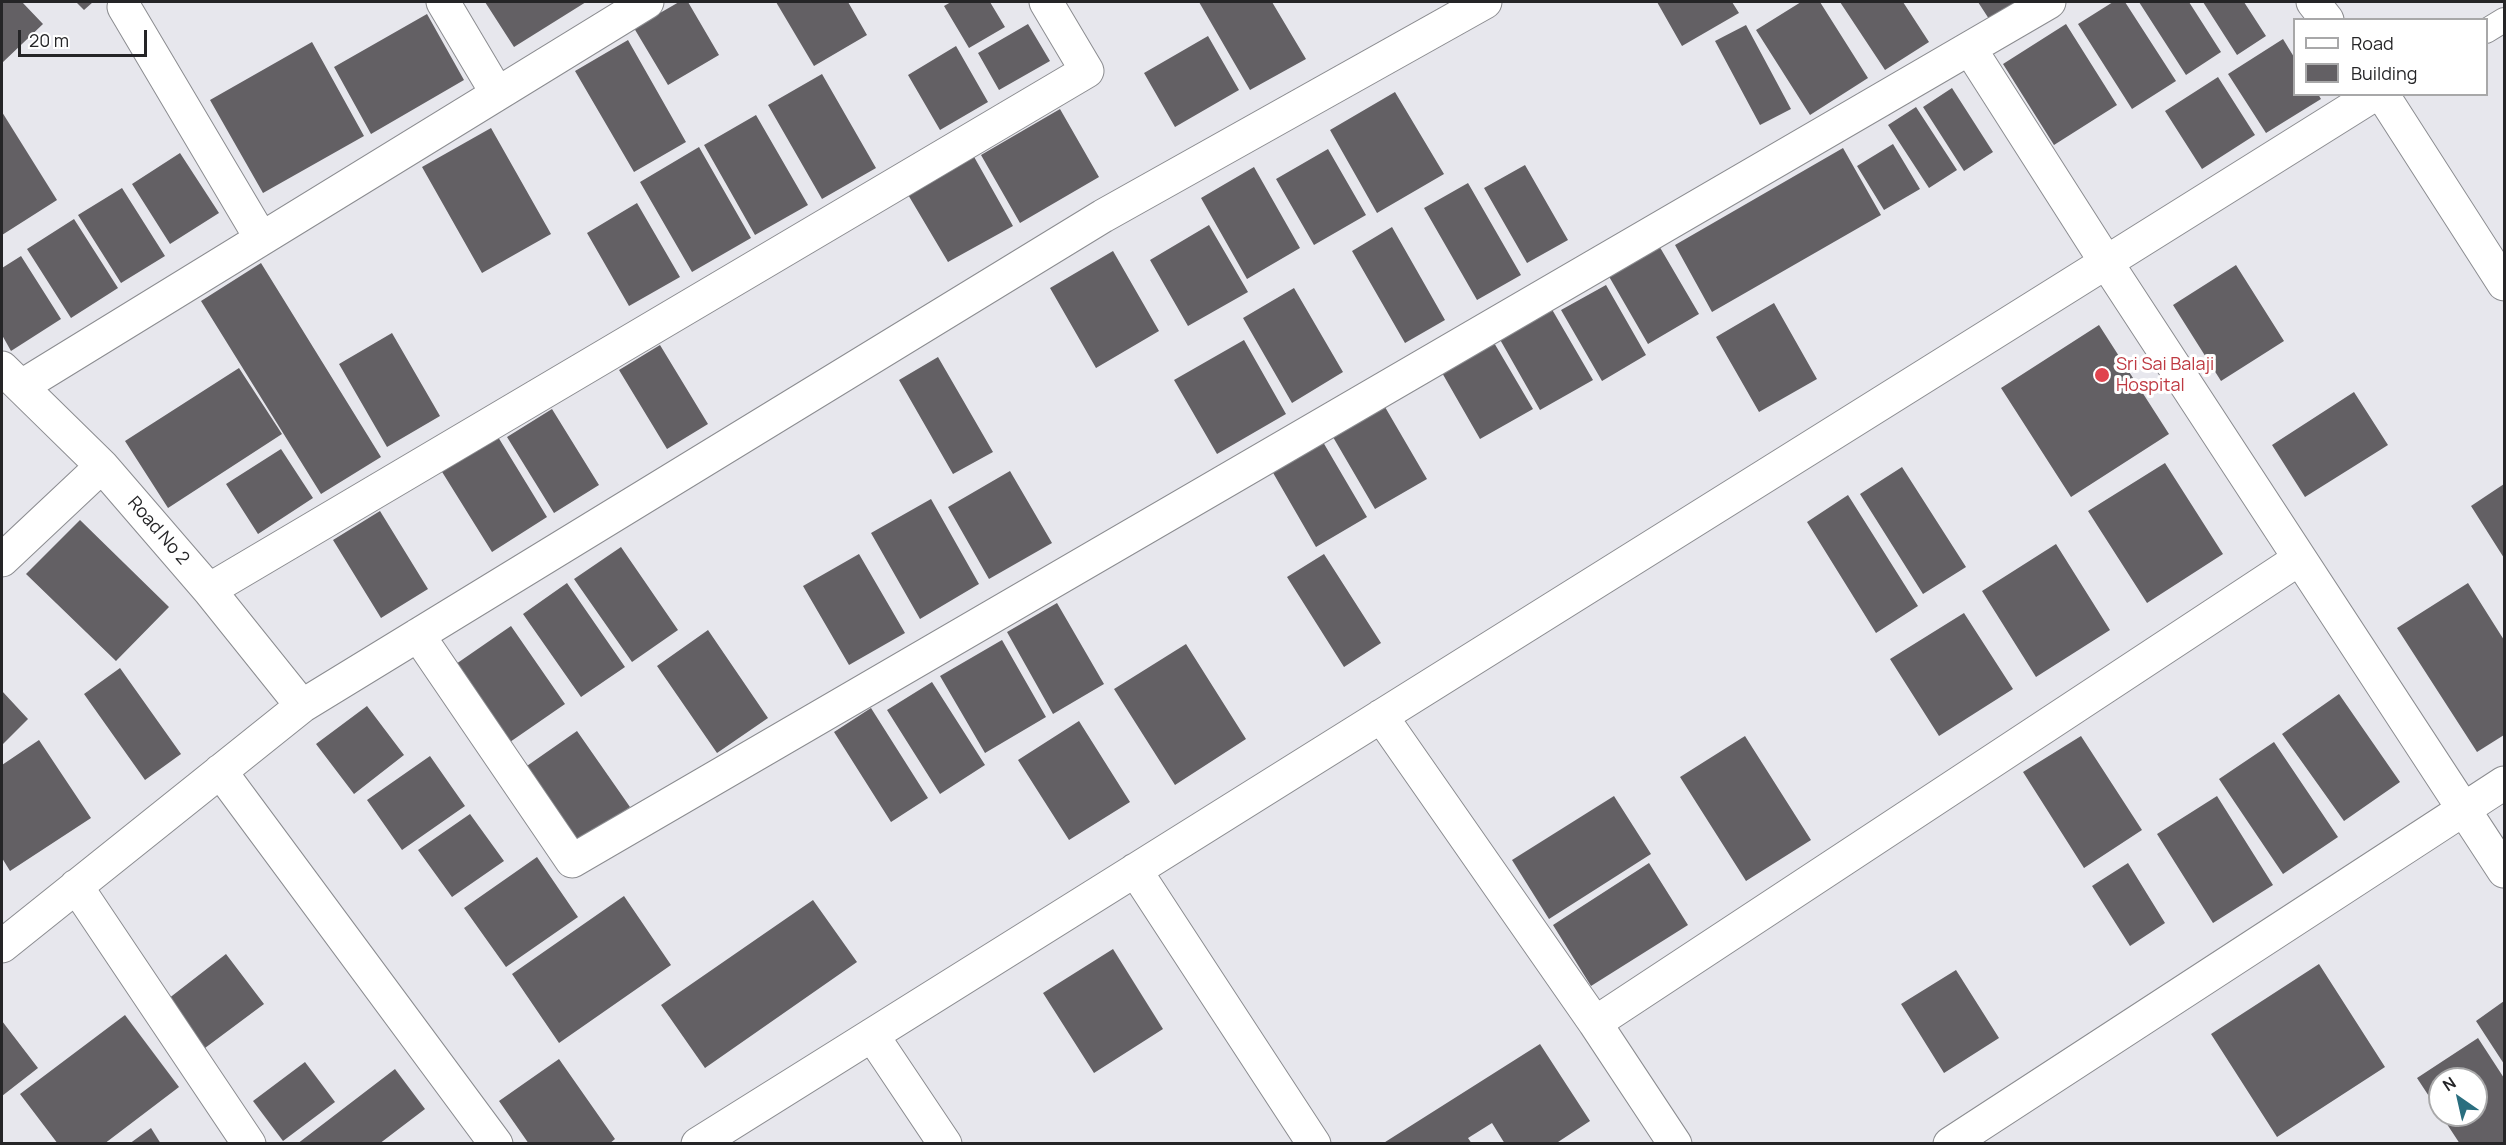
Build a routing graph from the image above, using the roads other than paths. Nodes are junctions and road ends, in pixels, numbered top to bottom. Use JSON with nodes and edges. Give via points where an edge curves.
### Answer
{"nodes":[{"id":1,"x":443,"y":2,"type":"edge"},
{"id":2,"x":647,"y":2,"type":"edge"},
{"id":3,"x":1047,"y":2,"type":"edge"},
{"id":4,"x":1485,"y":2,"type":"edge"},
{"id":5,"x":2049,"y":2,"type":"edge"},
{"id":6,"x":2313,"y":2,"type":"edge"},
{"id":7,"x":124,"y":8,"type":"dead end"},
{"id":8,"x":2325,"y":18,"type":"edge"},
{"id":9,"x":2505,"y":20,"type":"edge"},
{"id":10,"x":2488,"y":30,"type":"edge"},
{"id":11,"x":1970,"y":49,"type":"junction"},
{"id":12,"x":497,"y":93,"type":"junction"},
{"id":13,"x":2372,"y":96,"type":"edge"},
{"id":14,"x":2383,"y":96,"type":"edge"},
{"id":15,"x":261,"y":238,"type":"junction"},
{"id":16,"x":2106,"y":262,"type":"junction"},
{"id":17,"x":2505,"y":284,"type":"edge"},
{"id":18,"x":12,"y":377,"type":"edge"},
{"id":19,"x":102,"y":466,"type":"junction"},
{"id":20,"x":2299,"y":559,"type":"junction"},
{"id":21,"x":2,"y":560,"type":"edge"},
{"id":22,"x":209,"y":590,"type":"junction"},
{"id":23,"x":418,"y":635,"type":"junction"},
{"id":24,"x":302,"y":706,"type":"junction"},
{"id":25,"x":1381,"y":716,"type":"junction"},
{"id":26,"x":220,"y":771,"type":"junction"},
{"id":27,"x":2505,"y":783,"type":"edge"},
{"id":28,"x":2465,"y":809,"type":"junction"},
{"id":29,"x":1135,"y":870,"type":"junction"},
{"id":30,"x":2505,"y":871,"type":"edge"},
{"id":31,"x":76,"y":886,"type":"junction"},
{"id":32,"x":2,"y":946,"type":"edge"},
{"id":33,"x":1595,"y":1023,"type":"junction"},
{"id":34,"x":872,"y":1035,"type":"junction"},
{"id":35,"x":249,"y":1143,"type":"edge"},
{"id":36,"x":496,"y":1143,"type":"edge"},
{"id":37,"x":698,"y":1143,"type":"edge"},
{"id":38,"x":945,"y":1143,"type":"edge"},
{"id":39,"x":1314,"y":1143,"type":"edge"},
{"id":40,"x":1675,"y":1143,"type":"edge"},
{"id":41,"x":1950,"y":1143,"type":"edge"}],
"edges":[{"from":1,"to":12,"type":"street"},
{"from":2,"to":12,"type":"street"},
{"from":3,"to":22,"type":"street","via":[[1087,71]]},
{"from":4,"to":23,"type":"street","via":[[1103,216]]},
{"from":5,"to":11,"type":"street"},
{"from":6,"to":8,"type":"street"},
{"from":7,"to":15,"type":"street"},
{"from":9,"to":10,"type":"lane"},
{"from":11,"to":16,"type":"street"},
{"from":11,"to":23,"type":"street","via":[[572,861]]},
{"from":12,"to":15,"type":"street"},
{"from":13,"to":16,"type":"street"},
{"from":14,"to":17,"type":"street"},
{"from":15,"to":18,"type":"street"},
{"from":16,"to":20,"type":"street"},
{"from":16,"to":25,"type":"street"},
{"from":18,"to":19,"type":"street","name":"Road No 2"},
{"from":19,"to":21,"type":"street"},
{"from":19,"to":22,"type":"street","name":"Road No 2"},
{"from":20,"to":28,"type":"street"},
{"from":20,"to":33,"type":"street"},
{"from":22,"to":24,"type":"street","name":"Road No 2"},
{"from":23,"to":24,"type":"street"},
{"from":24,"to":26,"type":"street"},
{"from":25,"to":29,"type":"street"},
{"from":25,"to":33,"type":"street"},
{"from":26,"to":31,"type":"street"},
{"from":26,"to":36,"type":"street"},
{"from":27,"to":28,"type":"street"},
{"from":28,"to":30,"type":"street"},
{"from":28,"to":41,"type":"street"},
{"from":29,"to":34,"type":"street"},
{"from":29,"to":39,"type":"street"},
{"from":31,"to":32,"type":"street"},
{"from":31,"to":35,"type":"street"},
{"from":33,"to":40,"type":"street"},
{"from":34,"to":37,"type":"street"},
{"from":34,"to":38,"type":"street"}]}
